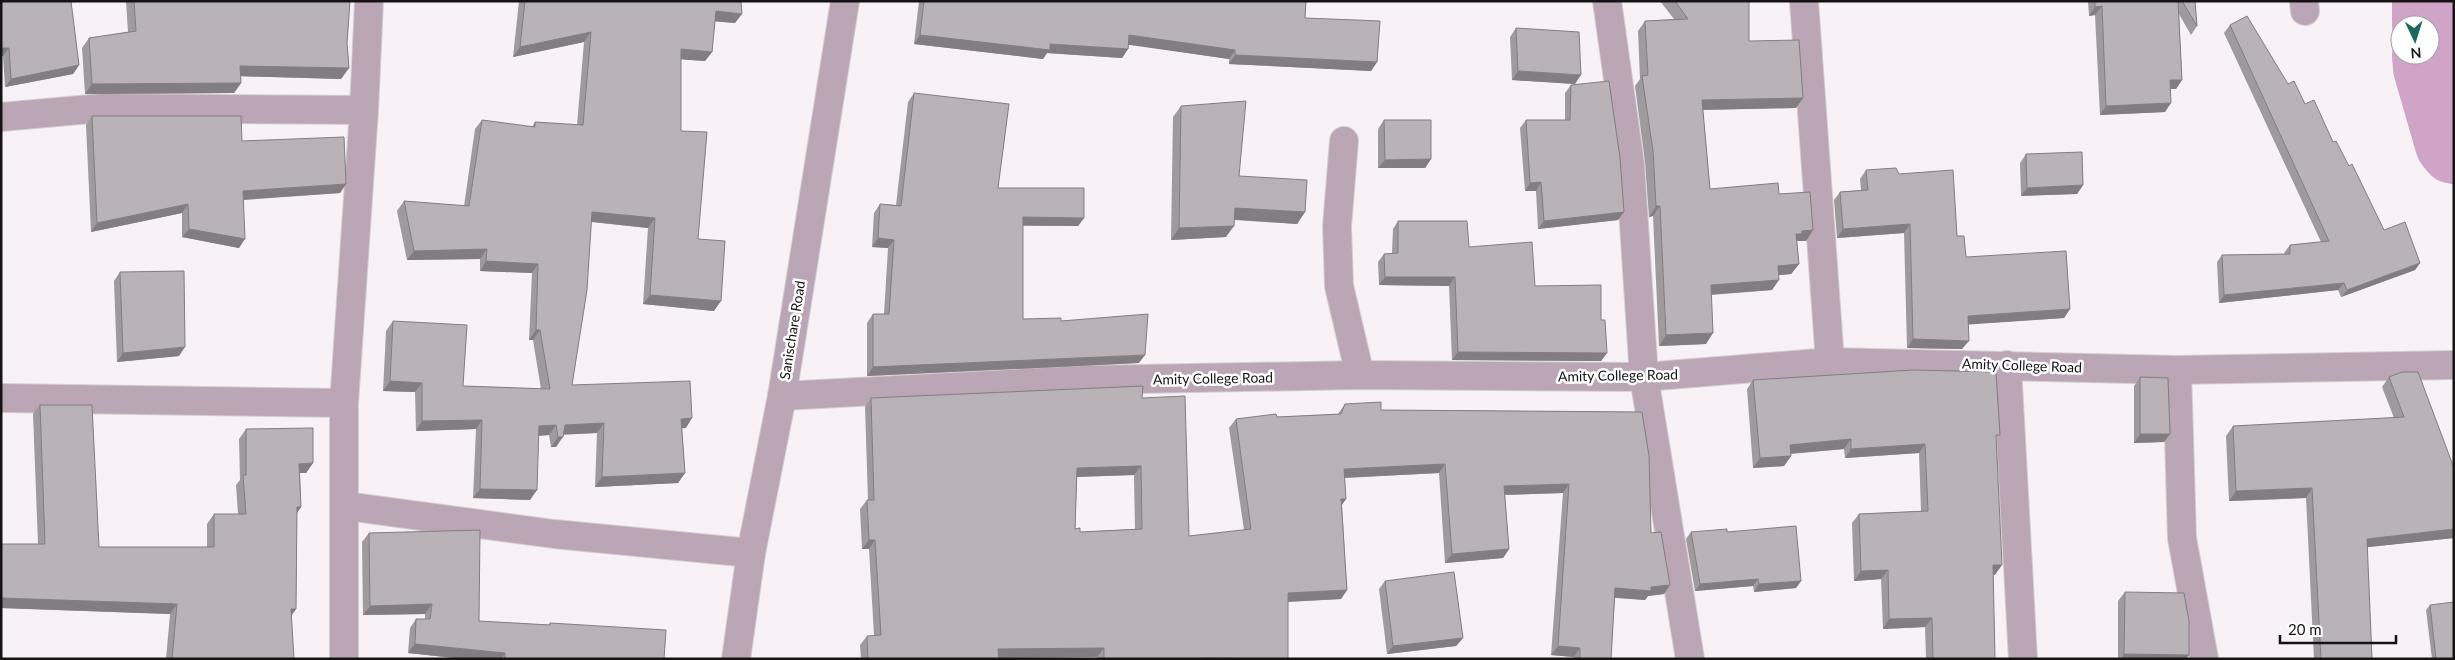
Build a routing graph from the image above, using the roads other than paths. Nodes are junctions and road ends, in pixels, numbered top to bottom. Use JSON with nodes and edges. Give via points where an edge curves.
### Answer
{"nodes":[{"id":1,"x":369,"y":1,"type":"edge"},
{"id":2,"x":845,"y":1,"type":"edge"},
{"id":3,"x":1607,"y":1,"type":"edge"},
{"id":4,"x":1804,"y":1,"type":"edge"},
{"id":5,"x":364,"y":110,"type":"junction"},
{"id":6,"x":1,"y":117,"type":"edge"},
{"id":7,"x":1344,"y":141,"type":"dead end"},
{"id":8,"x":1830,"y":362,"type":"junction"},
{"id":9,"x":2007,"y":365,"type":"junction"},
{"id":10,"x":2454,"y":366,"type":"edge"},
{"id":11,"x":2178,"y":370,"type":"junction"},
{"id":12,"x":1360,"y":375,"type":"junction"},
{"id":13,"x":1644,"y":377,"type":"junction"},
{"id":14,"x":782,"y":396,"type":"junction"},
{"id":15,"x":1,"y":398,"type":"edge"},
{"id":16,"x":344,"y":403,"type":"junction"},
{"id":17,"x":346,"y":506,"type":"junction"},
{"id":18,"x":750,"y":553,"type":"junction"},
{"id":19,"x":344,"y":659,"type":"edge"},
{"id":20,"x":736,"y":659,"type":"edge"},
{"id":21,"x":1690,"y":659,"type":"edge"},
{"id":22,"x":2023,"y":659,"type":"edge"},
{"id":23,"x":2204,"y":659,"type":"edge"}],
"edges":[{"from":1,"to":5,"type":"street"},
{"from":2,"to":14,"type":"street","name":"Sanischare Road"},
{"from":3,"to":13,"type":"street","via":[[1630,164]]},
{"from":4,"to":8,"type":"street"},
{"from":5,"to":6,"type":"street","via":[[102,108]]},
{"from":5,"to":16,"type":"street"},
{"from":7,"to":12,"type":"street","via":[[1337,226],[1339,286]]},
{"from":8,"to":9,"type":"street","name":"Amity College Road"},
{"from":8,"to":13,"type":"street","name":"Amity College Road"},
{"from":9,"to":11,"type":"street","name":"Amity College Road"},
{"from":9,"to":22,"type":"street"},
{"from":10,"to":11,"type":"street","name":"Amity College Road"},
{"from":11,"to":23,"type":"street","via":[[2182,538]]},
{"from":12,"to":13,"type":"street","name":"Amity College Road"},
{"from":12,"to":14,"type":"street","name":"Amity College Road","via":[[1084,380]]},
{"from":13,"to":21,"type":"street"},
{"from":14,"to":18,"type":"street","name":"Sanischare Road"},
{"from":15,"to":16,"type":"street"},
{"from":16,"to":17,"type":"street"},
{"from":17,"to":18,"type":"street","via":[[554,534]]},
{"from":17,"to":19,"type":"street"},
{"from":18,"to":20,"type":"street","name":"Sanischare Road"}]}
